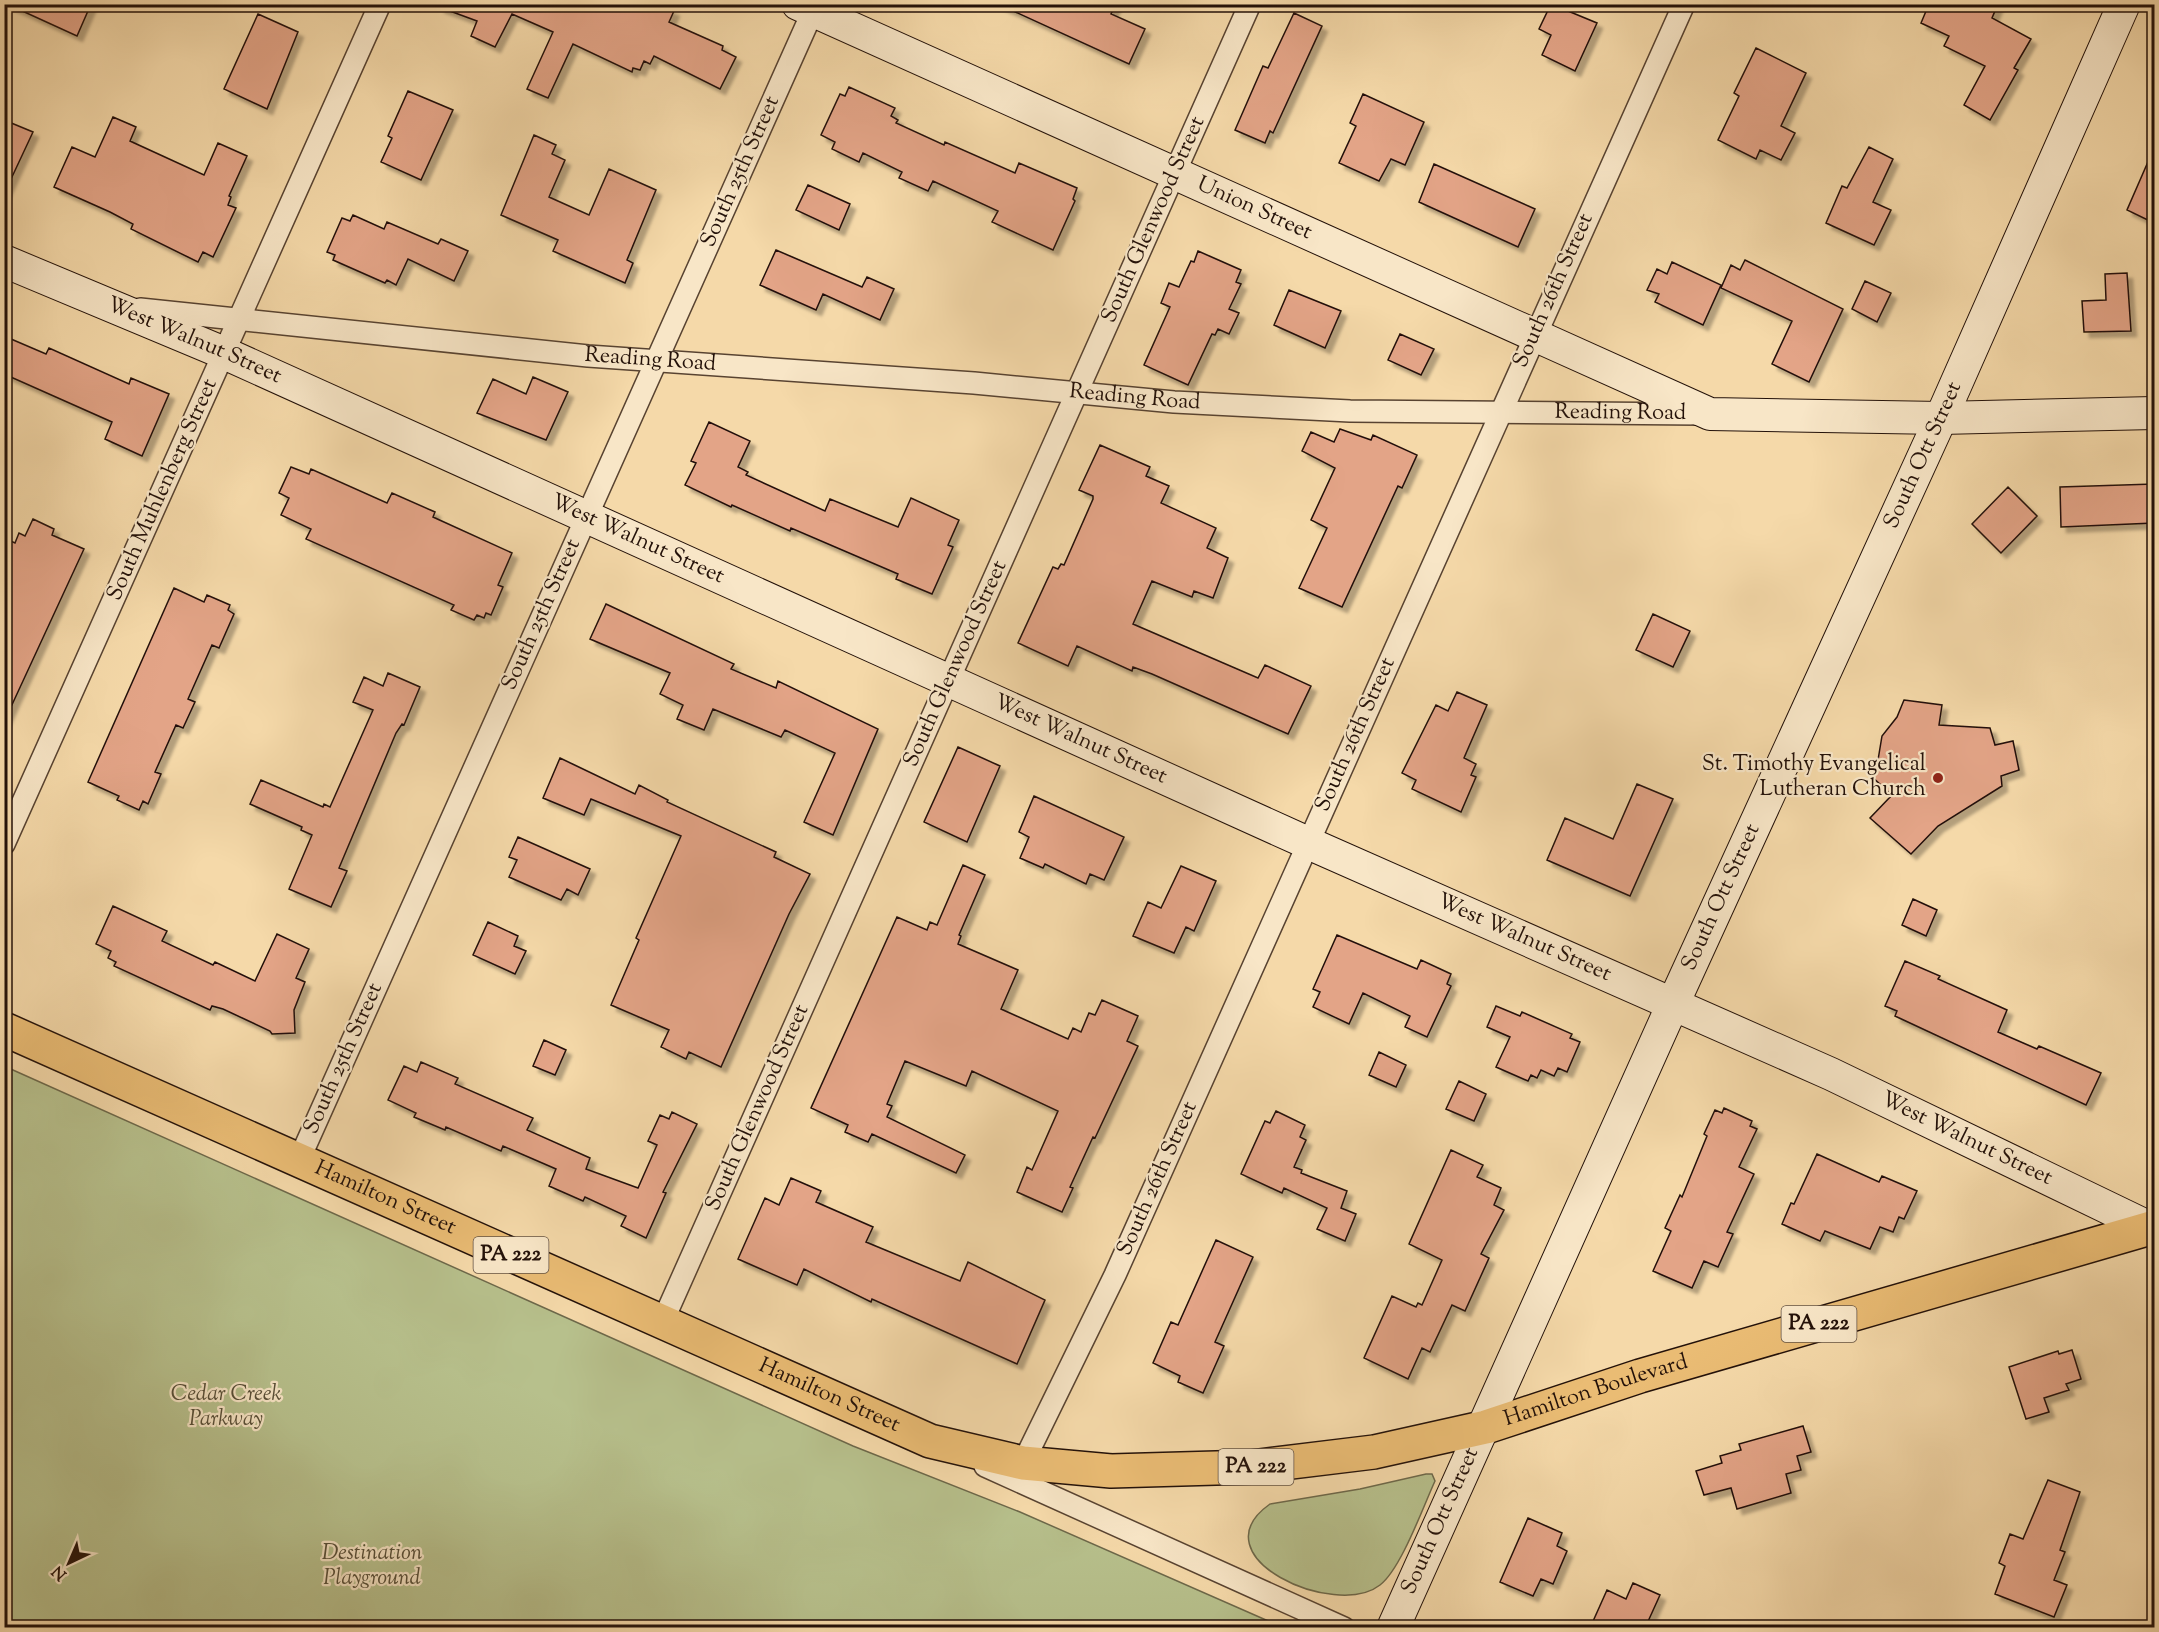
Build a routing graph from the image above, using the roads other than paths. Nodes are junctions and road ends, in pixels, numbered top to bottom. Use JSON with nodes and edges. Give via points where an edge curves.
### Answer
{"nodes":[{"id":1,"x":380,"y":4,"type":"edge"},
{"id":2,"x":1250,"y":4,"type":"edge"},
{"id":3,"x":1684,"y":4,"type":"edge"},
{"id":4,"x":2124,"y":4,"type":"edge"},
{"id":5,"x":809,"y":7,"type":"edge"},
{"id":6,"x":1175,"y":173,"type":"junction"},
{"id":7,"x":4,"y":261,"type":"edge"},
{"id":8,"x":119,"y":307,"type":"junction"},
{"id":9,"x":240,"y":320,"type":"junction"},
{"id":10,"x":1534,"y":335,"type":"junction"},
{"id":11,"x":224,"y":353,"type":"junction"},
{"id":12,"x":657,"y":360,"type":"junction"},
{"id":13,"x":1077,"y":393,"type":"junction"},
{"id":14,"x":1500,"y":413,"type":"junction"},
{"id":15,"x":2154,"y":413,"type":"edge"},
{"id":16,"x":1710,"y":414,"type":"junction"},
{"id":17,"x":1941,"y":418,"type":"junction"},
{"id":18,"x":586,"y":517,"type":"junction"},
{"id":19,"x":948,"y":681,"type":"junction"},
{"id":20,"x":1308,"y":843,"type":"junction"},
{"id":21,"x":4,"y":844,"type":"edge"},
{"id":22,"x":1673,"y":1004,"type":"junction"},
{"id":23,"x":4,"y":1029,"type":"edge"},
{"id":24,"x":299,"y":1160,"type":"junction"},
{"id":25,"x":2152,"y":1228,"type":"edge"},
{"id":26,"x":662,"y":1323,"type":"junction"},
{"id":27,"x":1486,"y":1426,"type":"junction"},
{"id":28,"x":930,"y":1441,"type":"junction"},
{"id":29,"x":1023,"y":1463,"type":"junction"},
{"id":30,"x":1344,"y":1628,"type":"edge"},
{"id":31,"x":1393,"y":1628,"type":"edge"}],
"edges":[{"from":1,"to":9,"type":"street","name":"South Muhlenberg Street"},
{"from":2,"to":6,"type":"street","name":"South Glenwood Street"},
{"from":3,"to":10,"type":"street","name":"South 26th Street"},
{"from":4,"to":17,"type":"street","name":"South Ott Street"},
{"from":5,"to":6,"type":"street","name":"Union Street"},
{"from":5,"to":12,"type":"street","name":"South 25th Street"},
{"from":6,"to":10,"type":"street","name":"Union Street"},
{"from":6,"to":13,"type":"street","name":"South Glenwood Street"},
{"from":7,"to":8,"type":"street","name":"West Walnut Street"},
{"from":8,"to":9,"type":"street","name":"Reading Road"},
{"from":8,"to":11,"type":"street","name":"West Walnut Street"},
{"from":9,"to":11,"type":"street","name":"South Muhlenberg Street"},
{"from":9,"to":12,"type":"street","name":"Reading Road"},
{"from":10,"to":14,"type":"street","name":"South 26th Street"},
{"from":10,"to":16,"type":"street","name":"Union Street"},
{"from":11,"to":18,"type":"street","name":"West Walnut Street"},
{"from":11,"to":21,"type":"street","name":"South Muhlenberg Street"},
{"from":12,"to":13,"type":"street","name":"Reading Road"},
{"from":12,"to":18,"type":"street","name":"South 25th Street"},
{"from":13,"to":14,"type":"street","name":"Reading Road","via":[[1281,408]]},
{"from":13,"to":19,"type":"street","name":"South Glenwood Street"},
{"from":14,"to":16,"type":"street","name":"Reading Road"},
{"from":14,"to":20,"type":"street","name":"South 26th Street"},
{"from":15,"to":17,"type":"street","name":"Reading Road"},
{"from":16,"to":17,"type":"street","name":"Reading Road"},
{"from":17,"to":22,"type":"street","name":"South Ott Street"},
{"from":18,"to":19,"type":"street","name":"West Walnut Street"},
{"from":18,"to":24,"type":"street","name":"South 25th Street"},
{"from":19,"to":20,"type":"street","name":"West Walnut Street"},
{"from":19,"to":26,"type":"street","name":"South Glenwood Street"},
{"from":20,"to":22,"type":"street","name":"West Walnut Street"},
{"from":20,"to":29,"type":"street","name":"South 26th Street","via":[[1115,1275]]},
{"from":22,"to":25,"type":"street","name":"West Walnut Street","via":[[1831,1074]]},
{"from":22,"to":27,"type":"street","name":"South Ott Street"},
{"from":23,"to":24,"type":"main road","name":"Hamilton Street","number":"PA 222"},
{"from":24,"to":26,"type":"main road","name":"Hamilton Street","number":"PA 222"},
{"from":25,"to":27,"type":"main road","name":"Hamilton Boulevard","number":"PA 222","via":[[1640,1376]]},
{"from":26,"to":28,"type":"main road","name":"Hamilton Street","number":"PA 222"},
{"from":27,"to":29,"type":"main road","name":"Hamilton Boulevard","number":"PA 222","via":[[1374,1452],[1251,1467],[1111,1471]]},
{"from":27,"to":31,"type":"street","name":"South Ott Street"},
{"from":28,"to":29,"type":"main road","name":"Hamilton Street","number":"PA 222"},
{"from":28,"to":30,"type":"street","name":"Hamilton Street"}]}
